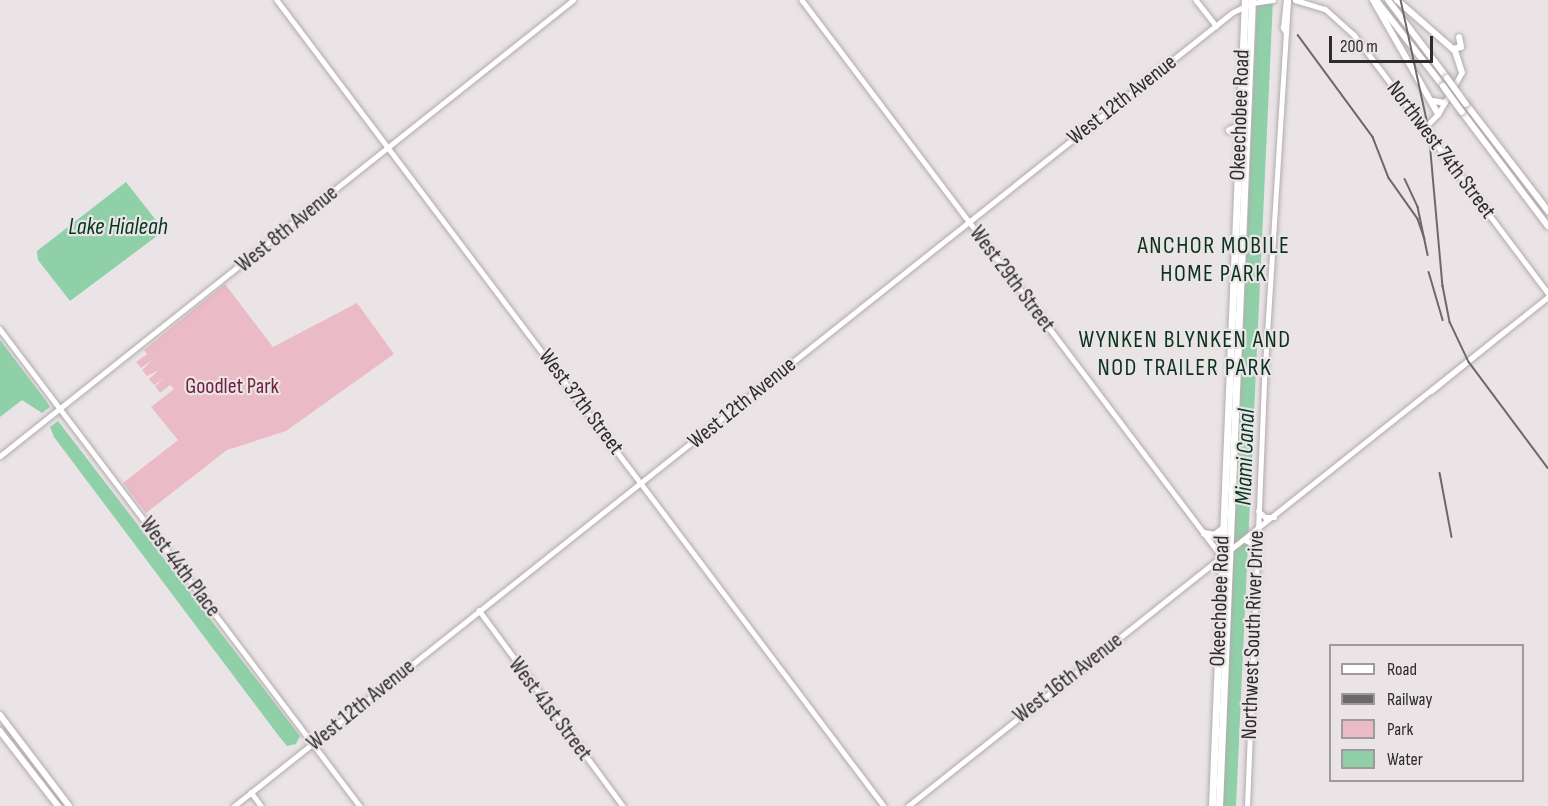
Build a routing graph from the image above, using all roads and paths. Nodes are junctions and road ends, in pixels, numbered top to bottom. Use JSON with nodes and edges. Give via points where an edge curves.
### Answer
{"nodes":[{"id":1,"x":277,"y":0,"type":"edge"},
{"id":2,"x":573,"y":0,"type":"edge"},
{"id":3,"x":802,"y":0,"type":"edge"},
{"id":4,"x":1196,"y":0,"type":"edge"},
{"id":5,"x":1273,"y":0,"type":"edge"},
{"id":6,"x":1287,"y":0,"type":"edge"},
{"id":7,"x":1295,"y":0,"type":"edge"},
{"id":8,"x":1375,"y":0,"type":"edge"},
{"id":9,"x":1388,"y":0,"type":"edge"},
{"id":10,"x":1397,"y":0,"type":"edge"},
{"id":11,"x":1250,"y":2,"type":"edge"},
{"id":12,"x":1216,"y":26,"type":"junction"},
{"id":13,"x":1459,"y":37,"type":"dead end"},
{"id":14,"x":1292,"y":41,"type":"dead end"},
{"id":15,"x":1284,"y":43,"type":"junction"},
{"id":16,"x":1453,"y":49,"type":"junction"},
{"id":17,"x":1462,"y":72,"type":"joint"},
{"id":18,"x":1432,"y":100,"type":"junction"},
{"id":19,"x":1445,"y":103,"type":"junction"},
{"id":20,"x":1438,"y":114,"type":"junction"},
{"id":21,"x":1240,"y":126,"type":"junction"},
{"id":22,"x":1424,"y":128,"type":"junction"},
{"id":23,"x":1229,"y":130,"type":"dead end"},
{"id":24,"x":1239,"y":144,"type":"junction"},
{"id":25,"x":389,"y":148,"type":"junction"},
{"id":26,"x":1246,"y":160,"type":"junction"},
{"id":27,"x":1548,"y":211,"type":"edge"},
{"id":28,"x":969,"y":221,"type":"junction"},
{"id":29,"x":1548,"y":226,"type":"edge"},
{"id":30,"x":1548,"y":295,"type":"edge"},
{"id":31,"x":0,"y":328,"type":"edge"},
{"id":32,"x":60,"y":409,"type":"junction"},
{"id":33,"x":0,"y":456,"type":"edge"},
{"id":34,"x":642,"y":483,"type":"junction"},
{"id":35,"x":1258,"y":511,"type":"junction"},
{"id":36,"x":1275,"y":518,"type":"junction"},
{"id":37,"x":1223,"y":528,"type":"junction"},
{"id":38,"x":1257,"y":530,"type":"junction"},
{"id":39,"x":1204,"y":533,"type":"junction"},
{"id":40,"x":1247,"y":538,"type":"junction"},
{"id":41,"x":1255,"y":545,"type":"junction"},
{"id":42,"x":1232,"y":550,"type":"junction"},
{"id":43,"x":1222,"y":557,"type":"junction"},
{"id":44,"x":479,"y":610,"type":"junction"},
{"id":45,"x":0,"y":715,"type":"edge"},
{"id":46,"x":0,"y":731,"type":"edge"},
{"id":47,"x":313,"y":744,"type":"junction"},
{"id":48,"x":251,"y":792,"type":"junction"},
{"id":49,"x":58,"y":806,"type":"edge"},
{"id":50,"x":69,"y":806,"type":"edge"},
{"id":51,"x":234,"y":806,"type":"edge"},
{"id":52,"x":261,"y":806,"type":"edge"},
{"id":53,"x":360,"y":806,"type":"edge"},
{"id":54,"x":622,"y":806,"type":"edge"},
{"id":55,"x":884,"y":806,"type":"edge"},
{"id":56,"x":908,"y":806,"type":"edge"},
{"id":57,"x":1212,"y":806,"type":"edge"},
{"id":58,"x":1219,"y":806,"type":"edge"},
{"id":59,"x":1247,"y":806,"type":"edge"}],
"edges":[{"from":1,"to":25,"type":"street","name":"West 37th Street"},
{"from":2,"to":25,"type":"street","name":"West 8th Avenue"},
{"from":3,"to":28,"type":"street","name":"West 29th Street"},
{"from":4,"to":12,"type":"street"},
{"from":5,"to":11,"type":"main road"},
{"from":6,"to":15,"type":"street","name":"Northwest South River Drive"},
{"from":7,"to":22,"type":"main road","name":"Northwest 74th Street","via":[[1325,9],[1340,20]]},
{"from":8,"to":18,"type":"main road"},
{"from":8,"to":29,"type":"main road","bridge":true},
{"from":9,"to":27,"type":"main road","bridge":true},
{"from":10,"to":16,"type":"main road"},
{"from":11,"to":12,"type":"main road","name":"West 12th Avenue"},
{"from":11,"to":21,"type":"highway","name":"Okeechobee Road"},
{"from":11,"to":26,"type":"highway","name":"Okeechobee Road"},
{"from":12,"to":28,"type":"main road","name":"West 12th Avenue"},
{"from":13,"to":16,"type":"main road","via":[[1461,47]]},
{"from":14,"to":15,"type":"street"},
{"from":15,"to":35,"type":"street","name":"Northwest South River Drive"},
{"from":16,"to":17,"type":"main road"},
{"from":17,"to":19,"type":"main road"},
{"from":18,"to":19,"type":"main road"},
{"from":18,"to":20,"type":"main road"},
{"from":19,"to":20,"type":"main road"},
{"from":20,"to":22,"type":"main road"},
{"from":21,"to":23,"type":"highway"},
{"from":21,"to":24,"type":"highway","name":"Okeechobee Road"},
{"from":22,"to":30,"type":"main road","name":"Northwest 74th Street"},
{"from":24,"to":26,"type":"highway"},
{"from":24,"to":37,"type":"highway","name":"Okeechobee Road"},
{"from":25,"to":32,"type":"street","name":"West 8th Avenue"},
{"from":25,"to":34,"type":"street","name":"West 37th Street"},
{"from":26,"to":42,"type":"highway","name":"Okeechobee Road"},
{"from":28,"to":34,"type":"main road","name":"West 12th Avenue"},
{"from":28,"to":39,"type":"street","name":"West 29th Street"},
{"from":30,"to":36,"type":"main road","name":"West 16th Avenue"},
{"from":31,"to":32,"type":"street","name":"West 44th Place"},
{"from":32,"to":33,"type":"street","name":"West 8th Avenue"},
{"from":32,"to":47,"type":"street","name":"West 44th Place"},
{"from":34,"to":44,"type":"main road","name":"West 12th Avenue"},
{"from":34,"to":55,"type":"street","name":"West 37th Street"},
{"from":35,"to":36,"type":"main road"},
{"from":35,"to":38,"type":"street","name":"Northwest South River Drive"},
{"from":36,"to":38,"type":"main road","name":"West 16th Avenue"},
{"from":37,"to":39,"type":"highway","via":[[1214,535]]},
{"from":37,"to":43,"type":"highway","name":"Okeechobee Road"},
{"from":38,"to":40,"type":"main road","name":"West 16th Avenue"},
{"from":38,"to":41,"type":"street","name":"Northwest South River Drive"},
{"from":39,"to":43,"type":"street","name":"West 29th Street"},
{"from":40,"to":41,"type":"main road"},
{"from":40,"to":42,"type":"main road","name":"West 16th Avenue"},
{"from":41,"to":59,"type":"street","name":"Northwest South River Drive"},
{"from":42,"to":43,"type":"main road","name":"West 16th Avenue"},
{"from":42,"to":58,"type":"highway","name":"Okeechobee Road"},
{"from":43,"to":56,"type":"main road","name":"West 16th Avenue"},
{"from":43,"to":57,"type":"highway","name":"Okeechobee Road"},
{"from":44,"to":47,"type":"main road","name":"West 12th Avenue"},
{"from":44,"to":54,"type":"street","name":"West 41st Street"},
{"from":45,"to":50,"type":"main road"},
{"from":46,"to":49,"type":"main road"},
{"from":47,"to":48,"type":"main road","name":"West 12th Avenue"},
{"from":47,"to":53,"type":"street","name":"West 44th Place"},
{"from":48,"to":51,"type":"main road","name":"West 12th Avenue"},
{"from":48,"to":52,"type":"street"}]}
